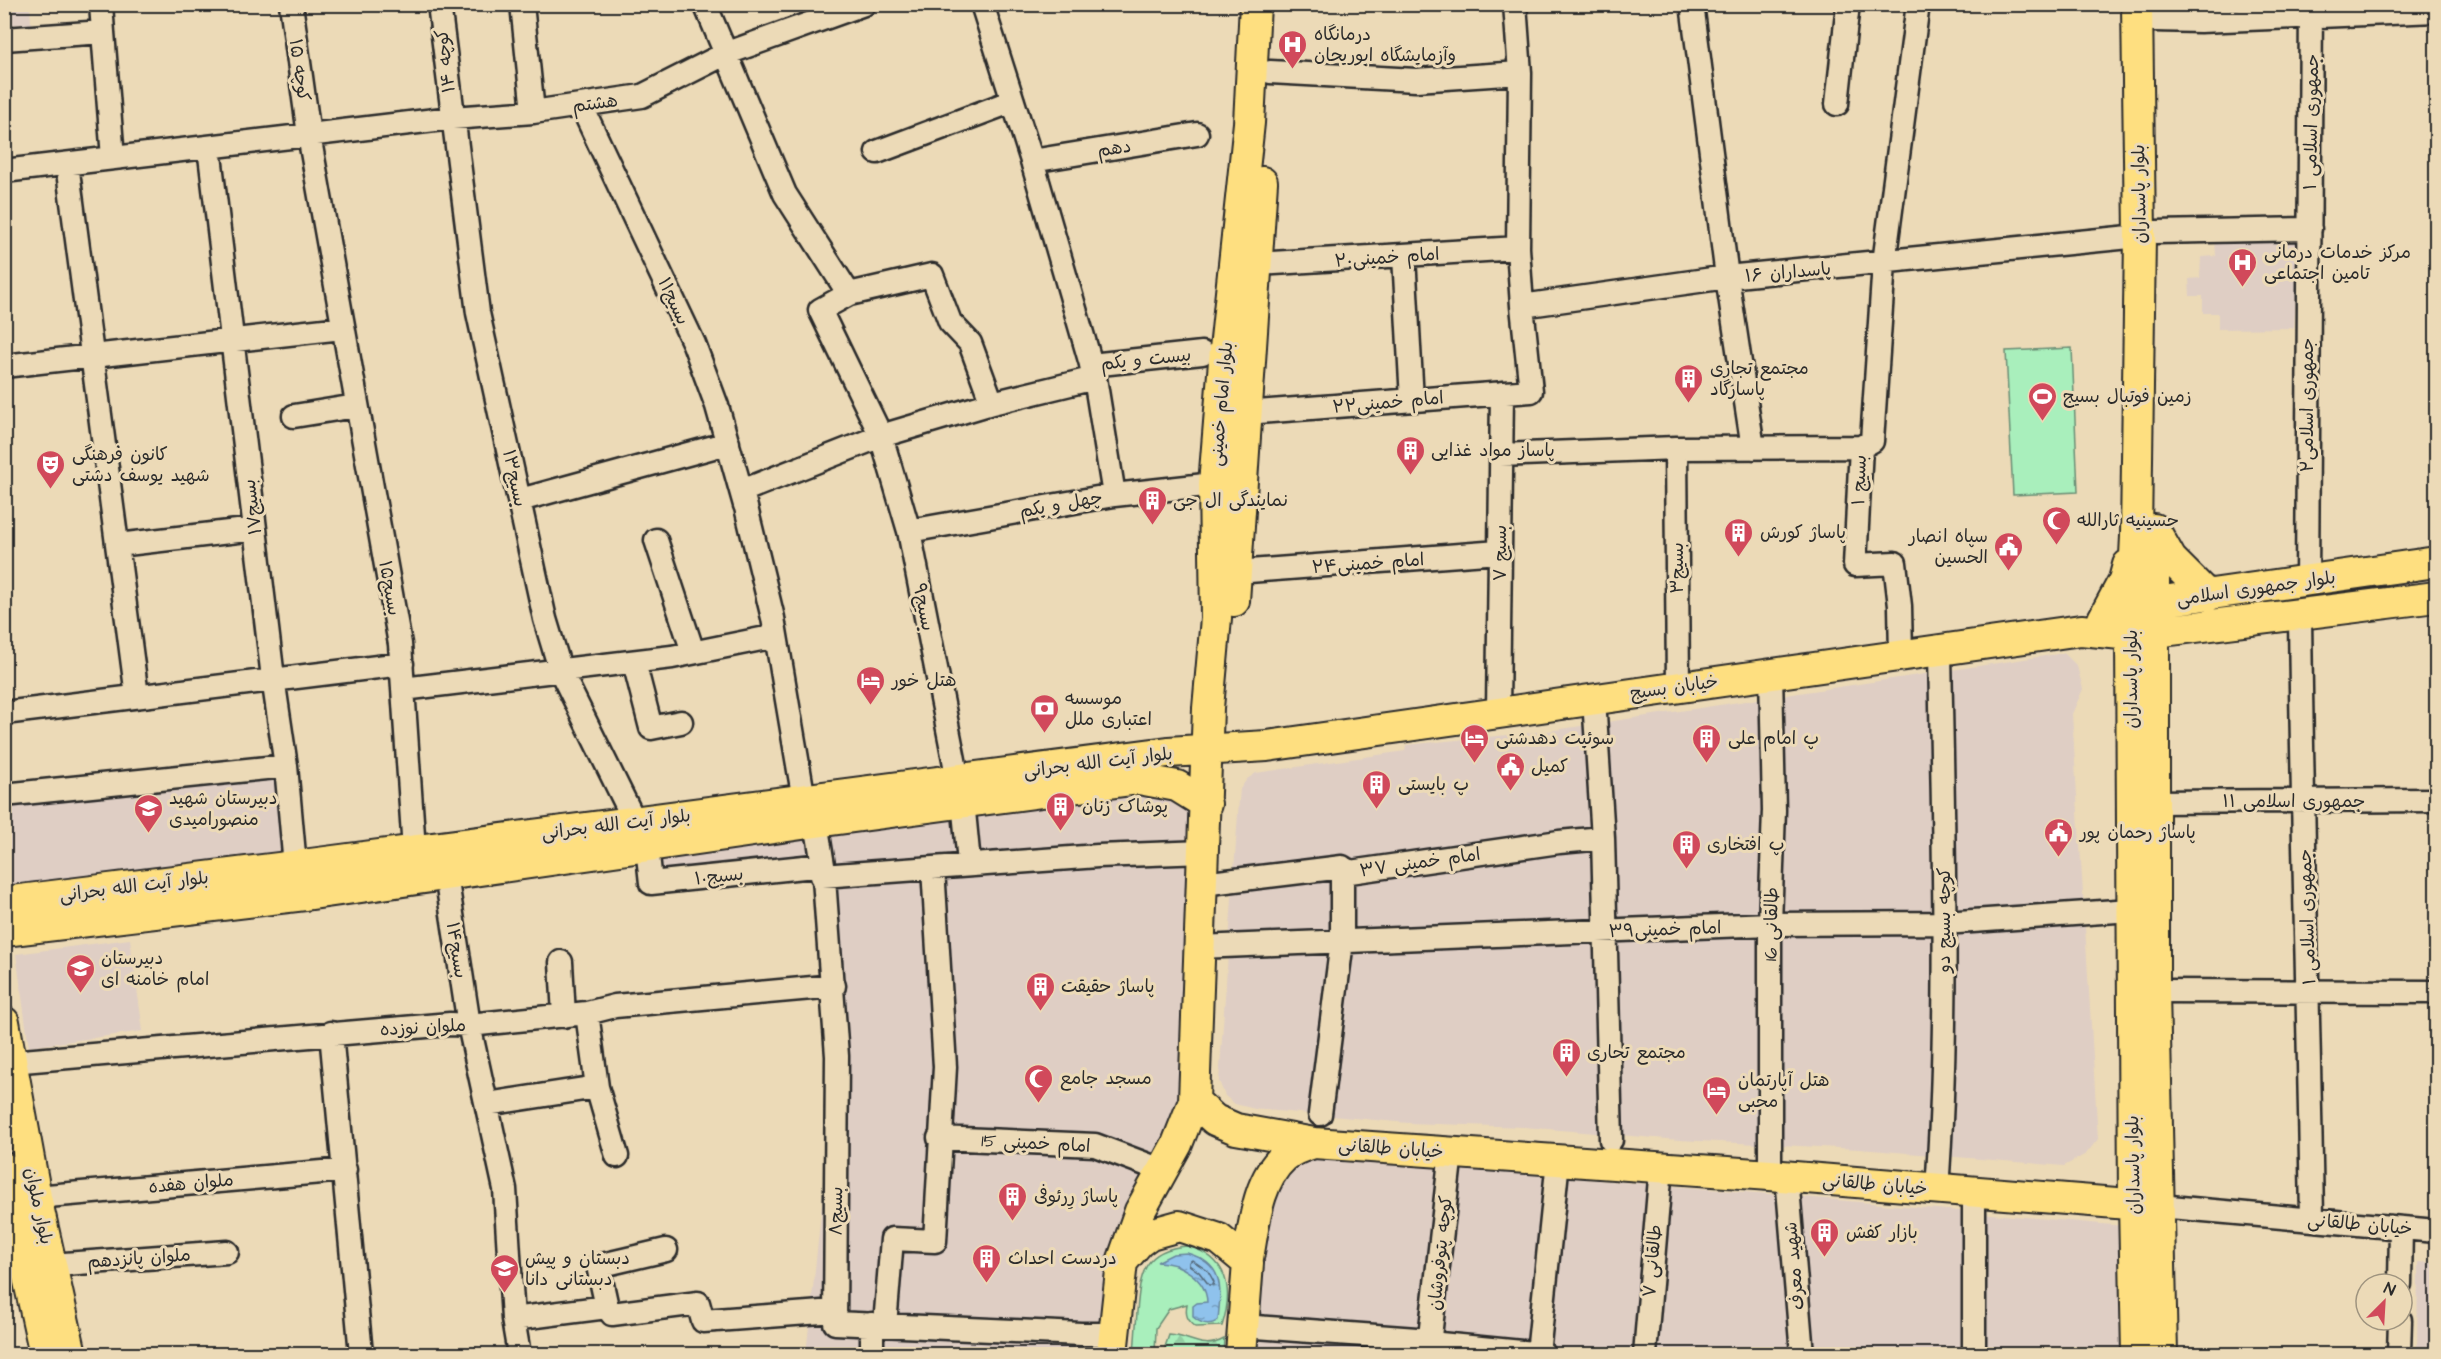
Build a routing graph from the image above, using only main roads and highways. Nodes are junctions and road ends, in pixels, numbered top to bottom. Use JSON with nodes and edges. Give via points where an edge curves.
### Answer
{"nodes":[{"id":1,"x":1255,"y":4,"type":"edge"},
{"id":2,"x":1274,"y":4,"type":"edge"},
{"id":3,"x":2148,"y":10,"type":"edge"},
{"id":4,"x":1230,"y":450,"type":"junction"},
{"id":5,"x":2145,"y":533,"type":"junction"},
{"id":6,"x":2436,"y":562,"type":"edge"},
{"id":7,"x":2208,"y":596,"type":"junction"},
{"id":8,"x":2436,"y":597,"type":"edge"},
{"id":9,"x":2143,"y":604,"type":"junction"},
{"id":10,"x":2092,"y":624,"type":"junction"},
{"id":11,"x":2142,"y":634,"type":"junction"},
{"id":12,"x":1208,"y":708,"type":"junction"},
{"id":13,"x":1267,"y":746,"type":"junction"},
{"id":14,"x":1218,"y":749,"type":"junction"},
{"id":15,"x":1168,"y":752,"type":"junction"},
{"id":16,"x":1067,"y":777,"type":"junction"},
{"id":17,"x":1206,"y":804,"type":"junction"},
{"id":18,"x":641,"y":834,"type":"junction"},
{"id":19,"x":227,"y":874,"type":"junction"},
{"id":20,"x":4,"y":902,"type":"edge"},
{"id":21,"x":233,"y":903,"type":"junction"},
{"id":22,"x":4,"y":931,"type":"edge"},
{"id":23,"x":4,"y":1022,"type":"edge"},
{"id":24,"x":1194,"y":1101,"type":"junction"},
{"id":25,"x":1314,"y":1143,"type":"junction"},
{"id":26,"x":4,"y":1168,"type":"edge"},
{"id":27,"x":2146,"y":1205,"type":"junction"},
{"id":28,"x":1122,"y":1263,"type":"junction"},
{"id":29,"x":1247,"y":1263,"type":"junction"},
{"id":30,"x":1242,"y":1340,"type":"edge"},
{"id":31,"x":1113,"y":1344,"type":"edge"},
{"id":32,"x":45,"y":1354,"type":"edge"},
{"id":33,"x":71,"y":1354,"type":"edge"},
{"id":34,"x":2137,"y":1354,"type":"edge"},
{"id":35,"x":2162,"y":1354,"type":"edge"}],
"edges":[{"from":1,"to":4,"type":"main road","name":"بلوار امام خمینی","via":[[1249,123],[1225,349]]},
{"from":2,"to":4,"type":"main road","name":"بلوار امام خمینی","via":[[1245,413]]},
{"from":3,"to":5,"type":"main road","name":"بلوار پاسداران"},
{"from":4,"to":12,"type":"main road","name":"بلوار امام خمینی","via":[[1214,484],[1216,618]]},
{"from":4,"to":14,"type":"main road","name":"بلوار امام خمینی","via":[[1236,572]]},
{"from":5,"to":7,"type":"main road"},
{"from":5,"to":9,"type":"main road","name":"بلوار پاسداران"},
{"from":5,"to":10,"type":"main road","via":[[2124,580]]},
{"from":6,"to":7,"type":"main road","name":"بلوار جمهوری اسلامی"},
{"from":7,"to":9,"type":"main road","name":"بلوار جمهوری اسلامی"},
{"from":8,"to":11,"type":"main road","name":"بلوار جمهوری اسلامی"},
{"from":9,"to":10,"type":"main road","name":"بلوار جمهوری اسلامی"},
{"from":9,"to":11,"type":"main road","name":"بلوار پاسداران"},
{"from":10,"to":11,"type":"main road","name":"بلوار جمهوری اسلامی"},
{"from":10,"to":13,"type":"main road","name":"خیابان بسیج","via":[[1940,651]]},
{"from":11,"to":27,"type":"main road","name":"بلوار پاسداران","via":[[2152,802],[2154,991]]},
{"from":11,"to":27,"type":"main road","name":"بلوار پاسداران","via":[[2131,910]]},
{"from":12,"to":14,"type":"main road","name":"بلوار امام خمینی"},
{"from":12,"to":15,"type":"main road","via":[[1194,738]]},
{"from":13,"to":14,"type":"main road","name":"بلوار آیت الله بحرانی"},
{"from":13,"to":17,"type":"main road","via":[[1228,773]]},
{"from":14,"to":15,"type":"main road","name":"بلوار آیت الله بحرانی"},
{"from":14,"to":17,"type":"main road","name":"بلوار امام خمینی"},
{"from":15,"to":16,"type":"main road","name":"بلوار آیت الله بحرانی"},
{"from":16,"to":17,"type":"main road","name":"بلوار آیت الله بحرانی","via":[[1139,779],[1178,786]]},
{"from":16,"to":18,"type":"main road","name":"بلوار آیت الله بحرانی"},
{"from":17,"to":24,"type":"main road","name":"بلوار امام خمینی"},
{"from":18,"to":19,"type":"main road","name":"بلوار آیت الله بحرانی","via":[[414,850]]},
{"from":18,"to":21,"type":"main road","name":"بلوار آیت الله بحرانی","via":[[446,874]]},
{"from":19,"to":20,"type":"main road","name":"بلوار آیت الله بحرانی"},
{"from":19,"to":21,"type":"main road"},
{"from":21,"to":22,"type":"main road","name":"بلوار آیت الله بحرانی"},
{"from":23,"to":33,"type":"main road","name":"بلوار ملوان","via":[[36,1197]]},
{"from":24,"to":25,"type":"main road","name":"خیابان طالقانی","via":[[1215,1120],[1236,1129]]},
{"from":24,"to":28,"type":"main road","via":[[1164,1171],[1140,1211]]},
{"from":25,"to":27,"type":"main road","name":"خیابان طالقانی"},
{"from":25,"to":29,"type":"main road","via":[[1283,1158],[1265,1182]]},
{"from":26,"to":32,"type":"main road","name":"بلوار ملوان"},
{"from":27,"to":34,"type":"main road","name":"بلوار پاسداران"},
{"from":27,"to":35,"type":"main road","name":"بلوار پاسداران"},
{"from":28,"to":29,"type":"main road","via":[[1150,1234],[1179,1226],[1219,1239]]},
{"from":28,"to":31,"type":"main road"},
{"from":29,"to":30,"type":"main road"}]}
